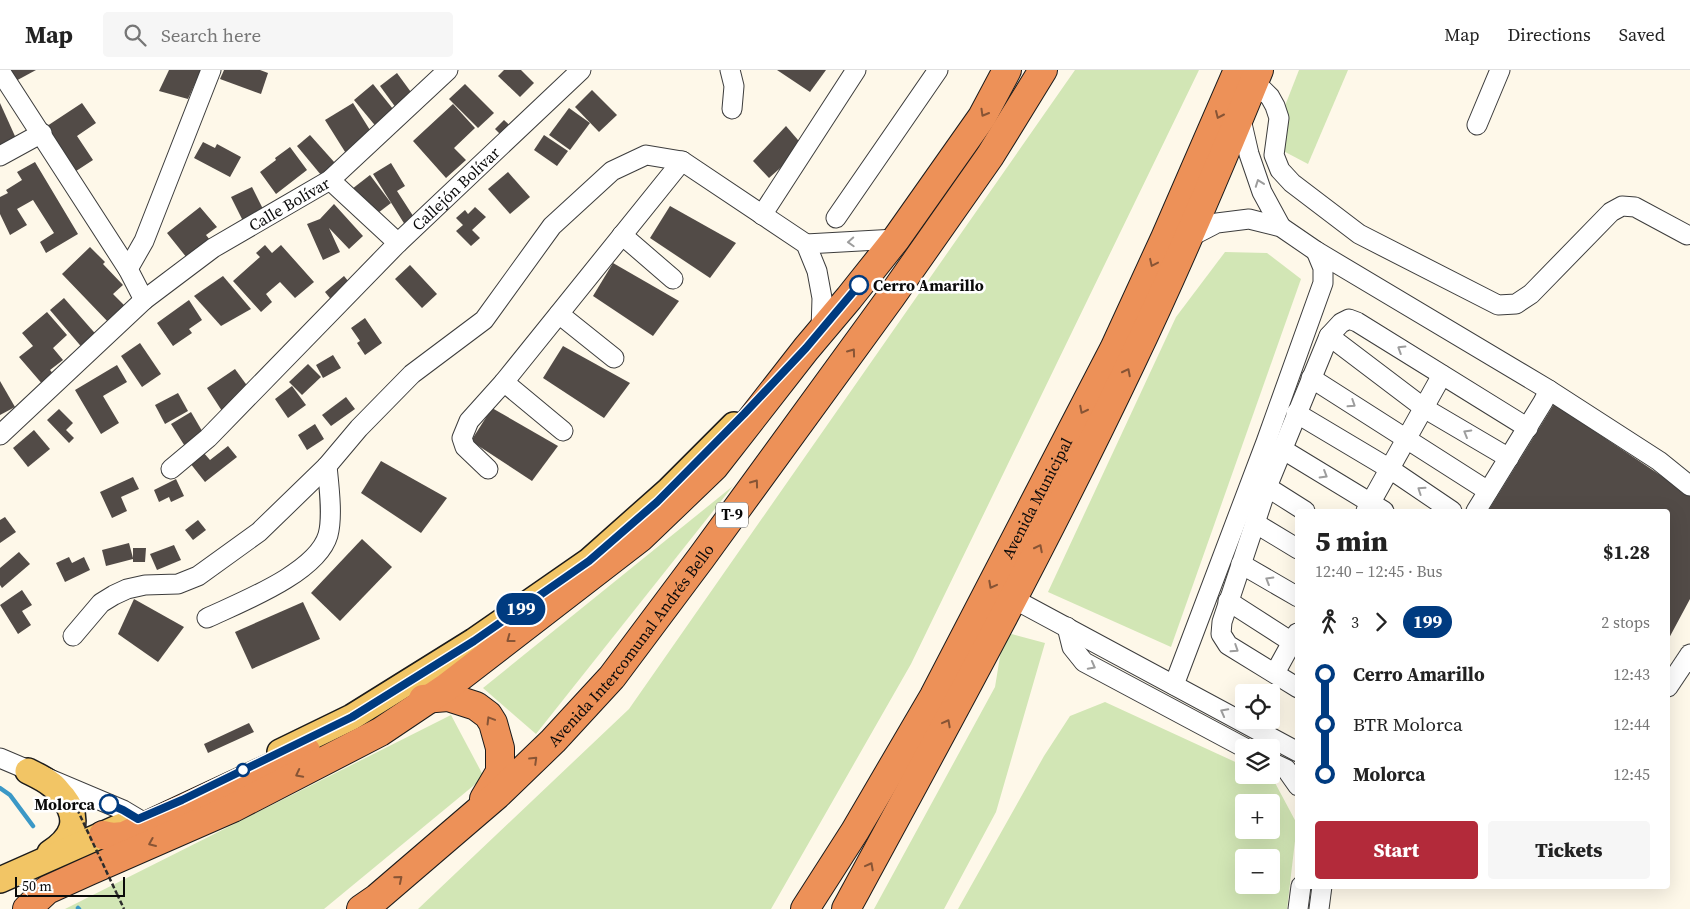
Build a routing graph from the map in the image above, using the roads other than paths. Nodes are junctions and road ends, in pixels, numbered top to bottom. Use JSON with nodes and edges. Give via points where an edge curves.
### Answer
{"nodes":[{"id":1,"x":211,"y":70,"type":"edge"},
{"id":2,"x":448,"y":70,"type":"edge"},
{"id":3,"x":581,"y":70,"type":"edge"},
{"id":4,"x":730,"y":70,"type":"edge"},
{"id":5,"x":856,"y":70,"type":"edge"},
{"id":6,"x":938,"y":70,"type":"edge"},
{"id":7,"x":1007,"y":70,"type":"edge"},
{"id":8,"x":1044,"y":70,"type":"edge"},
{"id":9,"x":1500,"y":70,"type":"edge"},
{"id":10,"x":0,"y":71,"type":"edge"},
{"id":11,"x":1251,"y":74,"type":"edge"},
{"id":12,"x":732,"y":109,"type":"dead end"},
{"id":13,"x":1240,"y":115,"type":"junction"},
{"id":14,"x":1476,"y":125,"type":"dead end"},
{"id":15,"x":42,"y":133,"type":"junction"},
{"id":16,"x":0,"y":156,"type":"edge"},
{"id":17,"x":682,"y":161,"type":"junction"},
{"id":18,"x":330,"y":180,"type":"junction"},
{"id":19,"x":762,"y":215,"type":"junction"},
{"id":20,"x":836,"y":218,"type":"dead end"},
{"id":21,"x":1281,"y":227,"type":"junction"},
{"id":22,"x":1689,"y":234,"type":"edge"},
{"id":23,"x":622,"y":235,"type":"junction"},
{"id":24,"x":1188,"y":238,"type":"junction"},
{"id":25,"x":896,"y":239,"type":"junction"},
{"id":26,"x":398,"y":243,"type":"junction"},
{"id":27,"x":806,"y":244,"type":"junction"},
{"id":28,"x":1316,"y":251,"type":"junction"},
{"id":29,"x":128,"y":269,"type":"junction"},
{"id":30,"x":673,"y":279,"type":"dead end"},
{"id":31,"x":144,"y":300,"type":"junction"},
{"id":32,"x":559,"y":314,"type":"junction"},
{"id":33,"x":1329,"y":336,"type":"junction"},
{"id":34,"x":813,"y":340,"type":"junction"},
{"id":35,"x":614,"y":358,"type":"dead end"},
{"id":36,"x":1442,"y":375,"type":"junction"},
{"id":37,"x":1311,"y":378,"type":"junction"},
{"id":38,"x":504,"y":382,"type":"junction"},
{"id":39,"x":1549,"y":390,"type":"junction"},
{"id":40,"x":1424,"y":408,"type":"junction"},
{"id":41,"x":1296,"y":413,"type":"junction"},
{"id":42,"x":1528,"y":428,"type":"junction"},
{"id":43,"x":563,"y":431,"type":"dead end"},
{"id":44,"x":0,"y":435,"type":"edge"},
{"id":45,"x":1406,"y":440,"type":"junction"},
{"id":46,"x":1282,"y":450,"type":"junction"},
{"id":47,"x":1509,"y":458,"type":"junction"},
{"id":48,"x":327,"y":466,"type":"junction"},
{"id":49,"x":171,"y":469,"type":"dead end"},
{"id":50,"x":488,"y":469,"type":"dead end"},
{"id":51,"x":1390,"y":469,"type":"junction"},
{"id":52,"x":1690,"y":486,"type":"edge"},
{"id":53,"x":1267,"y":487,"type":"junction"},
{"id":54,"x":1488,"y":491,"type":"junction"},
{"id":55,"x":1373,"y":508,"type":"edge"},
{"id":56,"x":1302,"y":509,"type":"edge"},
{"id":57,"x":1449,"y":509,"type":"edge"},
{"id":58,"x":1477,"y":509,"type":"edge"},
{"id":59,"x":1255,"y":522,"type":"junction"},
{"id":60,"x":1295,"y":547,"type":"edge"},
{"id":61,"x":1242,"y":564,"type":"junction"},
{"id":62,"x":1295,"y":595,"type":"edge"},
{"id":63,"x":1012,"y":598,"type":"junction"},
{"id":64,"x":1228,"y":602,"type":"junction"},
{"id":65,"x":207,"y":618,"type":"dead end"},
{"id":66,"x":1066,"y":627,"type":"junction"},
{"id":67,"x":73,"y":636,"type":"dead end"},
{"id":68,"x":1295,"y":639,"type":"edge"},
{"id":69,"x":1295,"y":642,"type":"edge"},
{"id":70,"x":1690,"y":654,"type":"edge"},
{"id":71,"x":1275,"y":673,"type":"junction"},
{"id":72,"x":1670,"y":684,"type":"edge"},
{"id":73,"x":1174,"y":685,"type":"junction"},
{"id":74,"x":1295,"y":686,"type":"edge"},
{"id":75,"x":432,"y":697,"type":"junction"},
{"id":76,"x":1235,"y":743,"type":"edge"},
{"id":77,"x":1295,"y":750,"type":"edge"},
{"id":78,"x":0,"y":758,"type":"edge"},
{"id":79,"x":1280,"y":766,"type":"edge"},
{"id":80,"x":28,"y":771,"type":"junction"},
{"id":81,"x":1295,"y":782,"type":"edge"},
{"id":82,"x":138,"y":819,"type":"junction"},
{"id":83,"x":462,"y":825,"type":"junction"},
{"id":84,"x":103,"y":835,"type":"junction"},
{"id":85,"x":28,"y":867,"type":"junction"},
{"id":86,"x":0,"y":880,"type":"edge"},
{"id":87,"x":1301,"y":889,"type":"edge"},
{"id":88,"x":1322,"y":889,"type":"edge"},
{"id":89,"x":27,"y":909,"type":"edge"},
{"id":90,"x":360,"y":909,"type":"edge"},
{"id":91,"x":805,"y":909,"type":"edge"},
{"id":92,"x":846,"y":909,"type":"edge"},
{"id":93,"x":1298,"y":909,"type":"edge"},
{"id":94,"x":1319,"y":909,"type":"edge"}],
"edges":[{"from":1,"to":29,"type":"street","via":[[144,241]]},
{"from":2,"to":18,"type":"street","name":"Calle Bolívar"},
{"from":3,"to":26,"type":"street","name":"Callejón Bolívar"},
{"from":4,"to":12,"type":"street","via":[[734,86]]},
{"from":5,"to":19,"type":"street"},
{"from":6,"to":20,"type":"street"},
{"from":7,"to":25,"type":"highway","one_way":true,"via":[[982,116]]},
{"from":83,"to":8,"type":"highway","name":"Avenida Intercomunal Andrés Bello","number":"T-9","one_way":true,"via":[[554,741],[612,677],[892,297],[990,156]]},
{"from":9,"to":14,"type":"street"},
{"from":10,"to":15,"type":"street"},
{"from":11,"to":13,"type":"highway","name":"Avenida Municipal"},
{"from":11,"to":22,"type":"street","via":[[1275,106],[1279,118],[1274,155],[1280,170],[1292,183],[1359,234],[1498,305],[1516,304],[1531,294],[1611,212],[1622,206],[1634,207]]},
{"from":11,"to":91,"type":"highway","name":"Avenida Municipal","one_way":true,"via":[[1165,238],[1101,375],[934,696],[856,831]]},
{"from":21,"to":13,"type":"street","one_way":true,"via":[[1259,182]]},
{"from":13,"to":24,"type":"highway","name":"Avenida Municipal"},
{"from":15,"to":16,"type":"street"},
{"from":15,"to":29,"type":"street"},
{"from":17,"to":19,"type":"street"},
{"from":17,"to":23,"type":"street"},
{"from":17,"to":48,"type":"street","via":[[646,155],[612,171],[552,226],[484,320],[412,374]]},
{"from":18,"to":26,"type":"street","name":"Callejón Bolívar"},
{"from":18,"to":31,"type":"street","name":"Calle Bolívar","via":[[213,248]]},
{"from":19,"to":27,"type":"street"},
{"from":21,"to":24,"type":"street","via":[[1249,219],[1217,223]]},
{"from":21,"to":28,"type":"street"},
{"from":23,"to":30,"type":"street"},
{"from":23,"to":32,"type":"street"},
{"from":63,"to":24,"type":"highway","name":"Avenida Municipal","one_way":true,"via":[[1131,363]]},
{"from":25,"to":27,"type":"street","one_way":true},
{"from":25,"to":34,"type":"highway"},
{"from":26,"to":49,"type":"street","via":[[208,438]]},
{"from":27,"to":34,"type":"street","via":[[817,271],[822,298]]},
{"from":28,"to":39,"type":"street"},
{"from":28,"to":73,"type":"street","via":[[1323,268],[1323,283]]},
{"from":29,"to":31,"type":"street"},
{"from":31,"to":44,"type":"street","name":"Calle Bolívar"},
{"from":32,"to":35,"type":"street"},
{"from":32,"to":38,"type":"street"},
{"from":36,"to":33,"type":"street","one_way":true,"via":[[1349,319]]},
{"from":33,"to":37,"type":"street"},
{"from":33,"to":40,"type":"street"},
{"from":34,"to":75,"type":"highway","one_way":true,"via":[[714,466],[640,538]]},
{"from":34,"to":82,"type":"main road","via":[[689,471],[589,561],[474,641],[352,717]]},
{"from":36,"to":40,"type":"street"},
{"from":36,"to":42,"type":"street"},
{"from":37,"to":41,"type":"street"},
{"from":37,"to":45,"type":"street","one_way":true},
{"from":38,"to":43,"type":"street"},
{"from":38,"to":50,"type":"street","via":[[469,421],[462,438],[465,447]]},
{"from":39,"to":42,"type":"street"},
{"from":39,"to":52,"type":"street","via":[[1660,460]]},
{"from":40,"to":45,"type":"street"},
{"from":47,"to":40,"type":"street","one_way":true},
{"from":41,"to":46,"type":"street"},
{"from":41,"to":51,"type":"street"},
{"from":42,"to":47,"type":"street"},
{"from":45,"to":51,"type":"street"},
{"from":45,"to":54,"type":"street"},
{"from":46,"to":53,"type":"street"},
{"from":46,"to":55,"type":"street","one_way":true},
{"from":47,"to":54,"type":"street"},
{"from":48,"to":65,"type":"street","via":[[330,498],[328,534],[324,545],[293,574]]},
{"from":48,"to":67,"type":"street","via":[[258,532],[198,576],[178,584],[146,585],[120,592],[101,603]]},
{"from":51,"to":55,"type":"street"},
{"from":57,"to":51,"type":"street","one_way":true},
{"from":53,"to":56,"type":"street"},
{"from":53,"to":59,"type":"street"},
{"from":54,"to":58,"type":"street"},
{"from":59,"to":60,"type":"street"},
{"from":59,"to":61,"type":"street"},
{"from":62,"to":61,"type":"street","one_way":true},
{"from":61,"to":64,"type":"street"},
{"from":63,"to":66,"type":"street"},
{"from":92,"to":63,"type":"highway","name":"Avenida Municipal","one_way":true},
{"from":64,"to":68,"type":"street"},
{"from":64,"to":71,"type":"street","one_way":true,"via":[[1221,634],[1228,645]]},
{"from":66,"to":73,"type":"street"},
{"from":66,"to":76,"type":"street","one_way":true,"via":[[1072,647],[1084,662]]},
{"from":69,"to":71,"type":"street"},
{"from":70,"to":72,"type":"street"},
{"from":71,"to":74,"type":"street"},
{"from":77,"to":73,"type":"street","one_way":true},
{"from":83,"to":75,"type":"highway","one_way":true,"via":[[486,796],[500,772],[500,748],[488,715],[476,706],[448,696]]},
{"from":75,"to":84,"type":"highway","via":[[395,709],[124,836]]},
{"from":75,"to":89,"type":"highway","one_way":true,"via":[[380,732],[233,808],[48,890]]},
{"from":78,"to":80,"type":"street"},
{"from":79,"to":81,"type":"street"},
{"from":80,"to":82,"type":"street"},
{"from":80,"to":85,"type":"main road","via":[[53,785],[71,810],[73,822],[66,839]]},
{"from":82,"to":84,"type":"main road"},
{"from":90,"to":83,"type":"highway","name":"Avenida Intercomunal Andrés Bello","number":"T-9","one_way":true},
{"from":84,"to":85,"type":"main road"},
{"from":85,"to":86,"type":"main road"},
{"from":87,"to":93,"type":"street"},
{"from":88,"to":94,"type":"street"}]}
